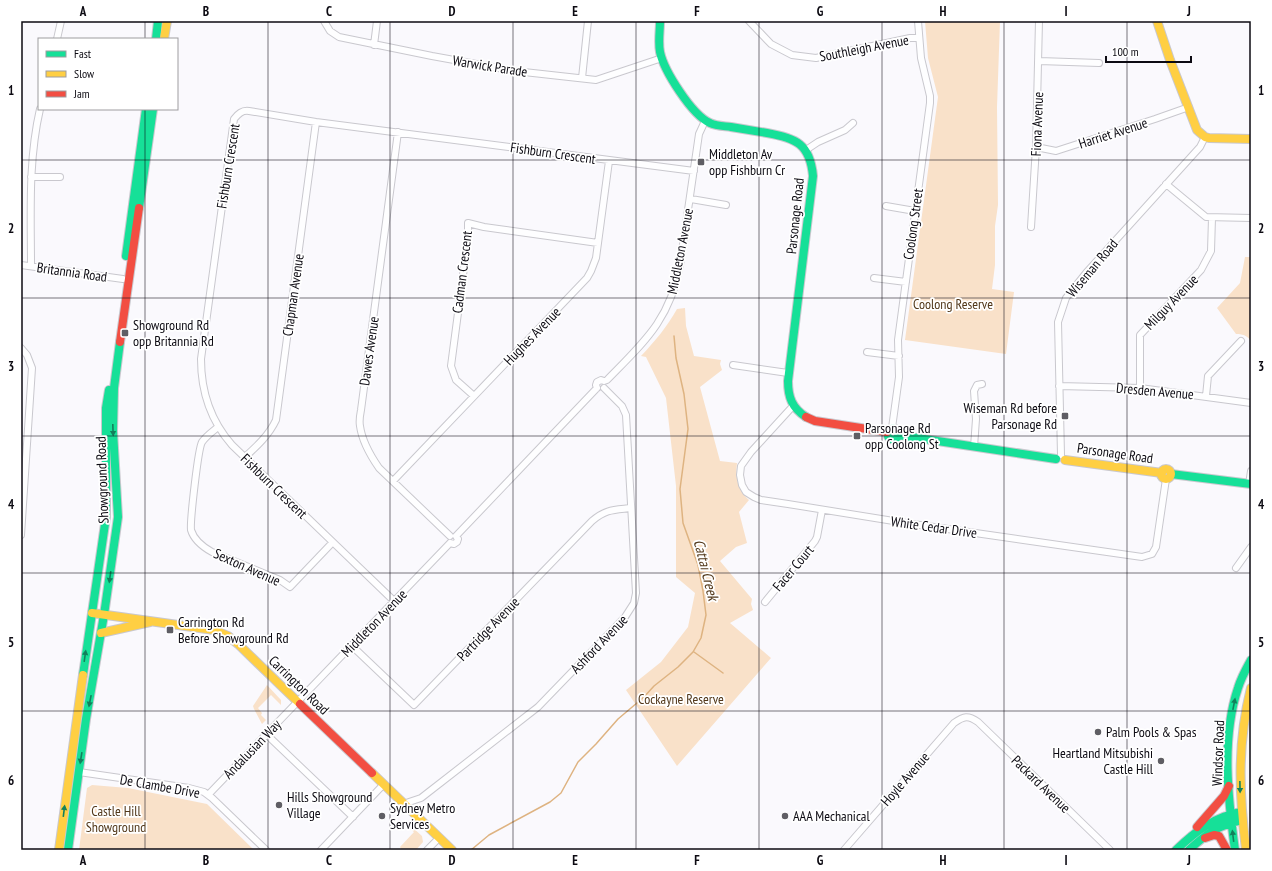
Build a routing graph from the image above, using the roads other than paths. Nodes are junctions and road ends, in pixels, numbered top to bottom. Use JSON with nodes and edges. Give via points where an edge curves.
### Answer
{"nodes":[{"id":1,"x":61,"y":21,"type":"edge"},
{"id":2,"x":158,"y":21,"type":"edge"},
{"id":3,"x":167,"y":21,"type":"edge"},
{"id":4,"x":324,"y":21,"type":"edge"},
{"id":5,"x":377,"y":21,"type":"edge"},
{"id":6,"x":588,"y":21,"type":"edge"},
{"id":7,"x":660,"y":21,"type":"edge"},
{"id":8,"x":749,"y":21,"type":"edge"},
{"id":9,"x":918,"y":21,"type":"edge"},
{"id":10,"x":1039,"y":21,"type":"edge"},
{"id":11,"x":1158,"y":21,"type":"edge"},
{"id":12,"x":57,"y":38,"type":"edge"},
{"id":13,"x":156,"y":38,"type":"edge"},
{"id":14,"x":164,"y":38,"type":"edge"},
{"id":15,"x":919,"y":38,"type":"junction"},
{"id":16,"x":374,"y":45,"type":"junction"},
{"id":17,"x":662,"y":58,"type":"junction"},
{"id":18,"x":1039,"y":61,"type":"junction"},
{"id":19,"x":1099,"y":63,"type":"dead end"},
{"id":20,"x":582,"y":78,"type":"junction"},
{"id":21,"x":1189,"y":107,"type":"junction"},
{"id":22,"x":40,"y":110,"type":"edge"},
{"id":23,"x":146,"y":110,"type":"edge"},
{"id":24,"x":153,"y":110,"type":"edge"},
{"id":25,"x":705,"y":121,"type":"junction"},
{"id":26,"x":316,"y":122,"type":"junction"},
{"id":27,"x":853,"y":123,"type":"dead end"},
{"id":28,"x":398,"y":132,"type":"junction"},
{"id":29,"x":1205,"y":137,"type":"junction"},
{"id":30,"x":1251,"y":139,"type":"edge"},
{"id":31,"x":1036,"y":147,"type":"junction"},
{"id":32,"x":806,"y":150,"type":"junction"},
{"id":33,"x":609,"y":161,"type":"junction"},
{"id":34,"x":694,"y":171,"type":"junction"},
{"id":35,"x":31,"y":177,"type":"junction"},
{"id":36,"x":60,"y":177,"type":"dead end"},
{"id":37,"x":1166,"y":184,"type":"junction"},
{"id":38,"x":690,"y":199,"type":"junction"},
{"id":39,"x":726,"y":204,"type":"dead end"},
{"id":40,"x":886,"y":206,"type":"dead end"},
{"id":41,"x":915,"y":211,"type":"junction"},
{"id":42,"x":1212,"y":218,"type":"junction"},
{"id":43,"x":1251,"y":218,"type":"edge"},
{"id":44,"x":1031,"y":227,"type":"dead end"},
{"id":45,"x":598,"y":243,"type":"junction"},
{"id":46,"x":21,"y":265,"type":"edge"},
{"id":47,"x":31,"y":266,"type":"junction"},
{"id":48,"x":874,"y":278,"type":"dead end"},
{"id":49,"x":123,"y":279,"type":"junction"},
{"id":50,"x":906,"y":282,"type":"junction"},
{"id":51,"x":1241,"y":340,"type":"dead end"},
{"id":52,"x":21,"y":348,"type":"edge"},
{"id":53,"x":867,"y":352,"type":"dead end"},
{"id":54,"x":899,"y":356,"type":"junction"},
{"id":55,"x":733,"y":365,"type":"dead end"},
{"id":56,"x":788,"y":372,"type":"junction"},
{"id":57,"x":982,"y":384,"type":"dead end"},
{"id":58,"x":604,"y":385,"type":"junction"},
{"id":59,"x":1060,"y":386,"type":"junction"},
{"id":60,"x":1140,"y":388,"type":"junction"},
{"id":61,"x":474,"y":396,"type":"junction"},
{"id":62,"x":1206,"y":396,"type":"junction"},
{"id":63,"x":1251,"y":403,"type":"edge"},
{"id":64,"x":793,"y":406,"type":"junction"},
{"id":65,"x":218,"y":427,"type":"junction"},
{"id":66,"x":890,"y":430,"type":"junction"},
{"id":67,"x":974,"y":447,"type":"junction"},
{"id":68,"x":246,"y":457,"type":"junction"},
{"id":69,"x":1061,"y":458,"type":"junction"},
{"id":70,"x":1251,"y":471,"type":"edge"},
{"id":71,"x":1166,"y":475,"type":"junction"},
{"id":72,"x":393,"y":481,"type":"junction"},
{"id":73,"x":1250,"y":484,"type":"edge"},
{"id":74,"x":631,"y":508,"type":"junction"},
{"id":75,"x":822,"y":510,"type":"junction"},
{"id":76,"x":21,"y":535,"type":"edge"},
{"id":77,"x":453,"y":536,"type":"junction"},
{"id":78,"x":332,"y":542,"type":"junction"},
{"id":79,"x":1251,"y":546,"type":"edge"},
{"id":80,"x":1236,"y":568,"type":"dead end"},
{"id":81,"x":394,"y":601,"type":"junction"},
{"id":82,"x":765,"y":602,"type":"dead end"},
{"id":83,"x":92,"y":613,"type":"junction"},
{"id":84,"x":104,"y":615,"type":"junction"},
{"id":85,"x":150,"y":622,"type":"junction"},
{"id":86,"x":101,"y":633,"type":"junction"},
{"id":87,"x":352,"y":646,"type":"junction"},
{"id":88,"x":1251,"y":660,"type":"edge"},
{"id":89,"x":1251,"y":688,"type":"edge"},
{"id":90,"x":297,"y":702,"type":"junction"},
{"id":91,"x":972,"y":717,"type":"joint"},
{"id":92,"x":266,"y":734,"type":"junction"},
{"id":93,"x":69,"y":771,"type":"junction"},
{"id":94,"x":79,"y":772,"type":"junction"},
{"id":95,"x":1229,"y":784,"type":"junction"},
{"id":96,"x":383,"y":785,"type":"junction"},
{"id":97,"x":208,"y":795,"type":"junction"},
{"id":98,"x":403,"y":804,"type":"junction"},
{"id":99,"x":1242,"y":816,"type":"junction"},
{"id":100,"x":353,"y":817,"type":"junction"},
{"id":101,"x":1231,"y":818,"type":"junction"},
{"id":102,"x":439,"y":838,"type":"junction"},
{"id":103,"x":1188,"y":838,"type":"junction"},
{"id":104,"x":1197,"y":842,"type":"junction"},
{"id":105,"x":59,"y":850,"type":"edge"},
{"id":106,"x":68,"y":850,"type":"edge"},
{"id":107,"x":266,"y":850,"type":"edge"},
{"id":108,"x":321,"y":850,"type":"edge"},
{"id":109,"x":428,"y":850,"type":"edge"},
{"id":110,"x":452,"y":850,"type":"edge"},
{"id":111,"x":844,"y":850,"type":"edge"},
{"id":112,"x":1110,"y":850,"type":"edge"},
{"id":113,"x":1176,"y":850,"type":"edge"},
{"id":114,"x":1188,"y":850,"type":"edge"},
{"id":115,"x":1227,"y":850,"type":"edge"},
{"id":116,"x":1234,"y":850,"type":"edge"},
{"id":117,"x":1246,"y":850,"type":"edge"}],
"edges":[{"from":1,"to":12,"type":"street"},
{"from":2,"to":13,"type":"main road"},
{"from":3,"to":14,"type":"main road"},
{"from":4,"to":16,"type":"street","name":"Warwick Parade","via":[[339,37]]},
{"from":5,"to":16,"type":"street"},
{"from":6,"to":20,"type":"street"},
{"from":7,"to":17,"type":"main road"},
{"from":8,"to":15,"type":"street","name":"Southleigh Avenue","via":[[771,44],[792,54],[816,58]]},
{"from":9,"to":15,"type":"street","name":"Coolong Street"},
{"from":10,"to":18,"type":"street","name":"Fiona Avenue"},
{"from":11,"to":21,"type":"main road"},
{"from":15,"to":41,"type":"street","name":"Coolong Street","via":[[930,100]]},
{"from":16,"to":20,"type":"street","name":"Warwick Parade","via":[[515,71]]},
{"from":17,"to":20,"type":"street","name":"Warwick Parade","via":[[596,80]]},
{"from":17,"to":25,"type":"main road","via":[[690,106]]},
{"from":18,"to":19,"type":"street"},
{"from":18,"to":31,"type":"street","name":"Fiona Avenue"},
{"from":21,"to":29,"type":"main road","via":[[1197,130]]},
{"from":21,"to":31,"type":"street","name":"Harriet Avenue","via":[[1056,151]]},
{"from":22,"to":35,"type":"street","via":[[33,145]]},
{"from":23,"to":49,"type":"main road","name":"Showground Road"},
{"from":24,"to":84,"type":"main road","name":"Showground Road","one_way":true,"via":[[114,388],[113,432],[118,517]]},
{"from":25,"to":32,"type":"main road","via":[[786,136]]},
{"from":25,"to":34,"type":"street","name":"Middleton Avenue","via":[[699,134]]},
{"from":26,"to":28,"type":"street","name":"Fishburn Crescent"},
{"from":26,"to":65,"type":"street","name":"Fishburn Crescent","via":[[244,110],[234,119],[201,359],[206,402]]},
{"from":26,"to":68,"type":"street","name":"Chapman Avenue","via":[[276,420],[269,433]]},
{"from":27,"to":32,"type":"street","via":[[845,130]]},
{"from":28,"to":33,"type":"street","name":"Fishburn Crescent"},
{"from":28,"to":72,"type":"street","name":"Dawes Avenue","via":[[360,426],[370,456]]},
{"from":29,"to":30,"type":"main road"},
{"from":29,"to":37,"type":"street","name":"Wiseman Road","via":[[1200,147]]},
{"from":31,"to":44,"type":"street","name":"Fiona Avenue"},
{"from":32,"to":56,"type":"main road","name":"Parsonage Road","via":[[813,176]]},
{"from":33,"to":34,"type":"street","name":"Fishburn Crescent"},
{"from":33,"to":45,"type":"street","name":"Hughes Avenue"},
{"from":34,"to":38,"type":"street","name":"Middleton Avenue"},
{"from":35,"to":36,"type":"street"},
{"from":35,"to":47,"type":"street"},
{"from":37,"to":42,"type":"street","via":[[1203,216]]},
{"from":37,"to":59,"type":"street","name":"Wiseman Road","via":[[1066,298],[1058,322]]},
{"from":38,"to":39,"type":"street"},
{"from":38,"to":58,"type":"street","name":"Middleton Avenue","via":[[677,280],[665,312],[648,337]]},
{"from":40,"to":41,"type":"street"},
{"from":41,"to":50,"type":"street","name":"Coolong Street"},
{"from":42,"to":43,"type":"street"},
{"from":42,"to":60,"type":"street","name":"Milguy Avenue","via":[[1210,251],[1202,270],[1140,335]]},
{"from":45,"to":61,"type":"street","name":"Hughes Avenue","via":[[594,266],[587,278]]},
{"from":45,"to":61,"type":"street","name":"Cadman Crescent","via":[[468,223],[451,366],[456,380]]},
{"from":46,"to":47,"type":"street","name":"Britannia Road"},
{"from":47,"to":49,"type":"street","name":"Britannia Road"},
{"from":48,"to":50,"type":"street"},
{"from":49,"to":83,"type":"main road","name":"Showground Road","via":[[106,408],[106,517]]},
{"from":50,"to":54,"type":"street","name":"Coolong Street","via":[[898,340]]},
{"from":51,"to":62,"type":"street","via":[[1208,376]]},
{"from":52,"to":76,"type":"street","via":[[32,368]]},
{"from":53,"to":54,"type":"street"},
{"from":54,"to":66,"type":"street","name":"Coolong Street","via":[[899,377]]},
{"from":55,"to":56,"type":"street"},
{"from":56,"to":64,"type":"main road","name":"Parsonage Road","via":[[787,388]]},
{"from":57,"to":67,"type":"street","via":[[974,391]]},
{"from":58,"to":74,"type":"street","name":"Ashford Avenue","via":[[622,406],[626,415]]},
{"from":58,"to":77,"type":"street","via":[[601,390],[597,388]]},
{"from":59,"to":60,"type":"street","name":"Dresden Avenue"},
{"from":59,"to":69,"type":"street","name":"Wiseman Road"},
{"from":60,"to":62,"type":"street","name":"Dresden Avenue"},
{"from":61,"to":72,"type":"street","name":"Hughes Avenue"},
{"from":62,"to":63,"type":"street","name":"Dresden Avenue"},
{"from":64,"to":66,"type":"main road","via":[[805,417],[815,421]]},
{"from":64,"to":75,"type":"street","name":"White Cedar Drive","via":[[742,463],[742,485],[750,495],[761,500]]},
{"from":65,"to":68,"type":"street","name":"Fishburn Crescent","via":[[232,445]]},
{"from":65,"to":78,"type":"street","name":"Sexton Avenue","via":[[202,442],[199,453],[191,530],[202,546],[280,580],[290,587]]},
{"from":66,"to":67,"type":"main road","name":"Parsonage Road","via":[[897,430],[898,435]]},
{"from":67,"to":69,"type":"main road","name":"Parsonage Road"},
{"from":68,"to":78,"type":"street","name":"Fishburn Crescent"},
{"from":69,"to":71,"type":"main road","name":"Parsonage Road"},
{"from":70,"to":73,"type":"street"},
{"from":71,"to":73,"type":"main road","name":"Parsonage Road"},
{"from":71,"to":75,"type":"street","name":"White Cedar Drive","via":[[1155,550],[1152,554],[1142,557]]},
{"from":72,"to":77,"type":"street","name":"Dawes Avenue"},
{"from":74,"to":87,"type":"street","name":"Partridge Avenue","via":[[610,510],[592,521],[414,705]]},
{"from":74,"to":98,"type":"street","name":"Ashford Avenue","via":[[636,593],[634,603],[625,617],[538,707],[421,798]]},
{"from":75,"to":82,"type":"street","name":"Facer Court","via":[[815,541]]},
{"from":77,"to":81,"type":"street","name":"Middleton Avenue","via":[[449,539],[450,543]]},
{"from":78,"to":81,"type":"street","name":"Fishburn Crescent"},
{"from":79,"to":80,"type":"street"},
{"from":81,"to":87,"type":"street","name":"Middleton Avenue"},
{"from":83,"to":84,"type":"main road","name":"Carrington Road"},
{"from":93,"to":83,"type":"main road","name":"Showground Road","one_way":true},
{"from":84,"to":85,"type":"main road","name":"Carrington Road"},
{"from":84,"to":86,"type":"main road","name":"Showground Road"},
{"from":85,"to":86,"type":"main road"},
{"from":85,"to":90,"type":"main road","name":"Carrington Road","via":[[221,632],[238,644]]},
{"from":86,"to":94,"type":"main road","name":"Showground Road","one_way":true},
{"from":87,"to":90,"type":"street","name":"Middleton Avenue"},
{"from":95,"to":88,"type":"main road","name":"Windsor Road","one_way":true,"via":[[1233,709],[1237,690]]},
{"from":89,"to":99,"type":"main road","name":"Windsor Road","one_way":true,"via":[[1243,721],[1241,744]]},
{"from":90,"to":92,"type":"street","name":"Andalusian Way"},
{"from":90,"to":96,"type":"main road","name":"Carrington Road"},
{"from":91,"to":111,"type":"street","name":"Hoyle Avenue","via":[[966,716],[954,723]]},
{"from":91,"to":112,"type":"street","name":"Packard Avenue"},
{"from":92,"to":97,"type":"street","name":"Andalusian Way"},
{"from":92,"to":100,"type":"street"},
{"from":93,"to":94,"type":"main road"},
{"from":105,"to":93,"type":"main road","name":"Showground Road","one_way":true},
{"from":94,"to":97,"type":"street","name":"De Clambe Drive","via":[[189,788]]},
{"from":94,"to":106,"type":"main road","name":"Showground Road"},
{"from":95,"to":101,"type":"main road","name":"Windsor Road"},
{"from":95,"to":103,"type":"main road","via":[[1224,796]]},
{"from":96,"to":98,"type":"main road","name":"Carrington Road"},
{"from":96,"to":100,"type":"street"},
{"from":97,"to":107,"type":"street","name":"De Clambe Drive"},
{"from":98,"to":102,"type":"main road","name":"Carrington Road"},
{"from":99,"to":101,"type":"main road"},
{"from":99,"to":117,"type":"main road","name":"Windsor Road"},
{"from":100,"to":108,"type":"street"},
{"from":101,"to":103,"type":"main road","via":[[1214,819]]},
{"from":101,"to":104,"type":"main road"},
{"from":116,"to":101,"type":"main road","name":"Windsor Road","one_way":true},
{"from":102,"to":109,"type":"street"},
{"from":102,"to":110,"type":"main road","name":"Carrington Road"},
{"from":103,"to":113,"type":"main road"},
{"from":104,"to":114,"type":"main road"},
{"from":104,"to":115,"type":"main road","via":[[1217,835]]}]}
